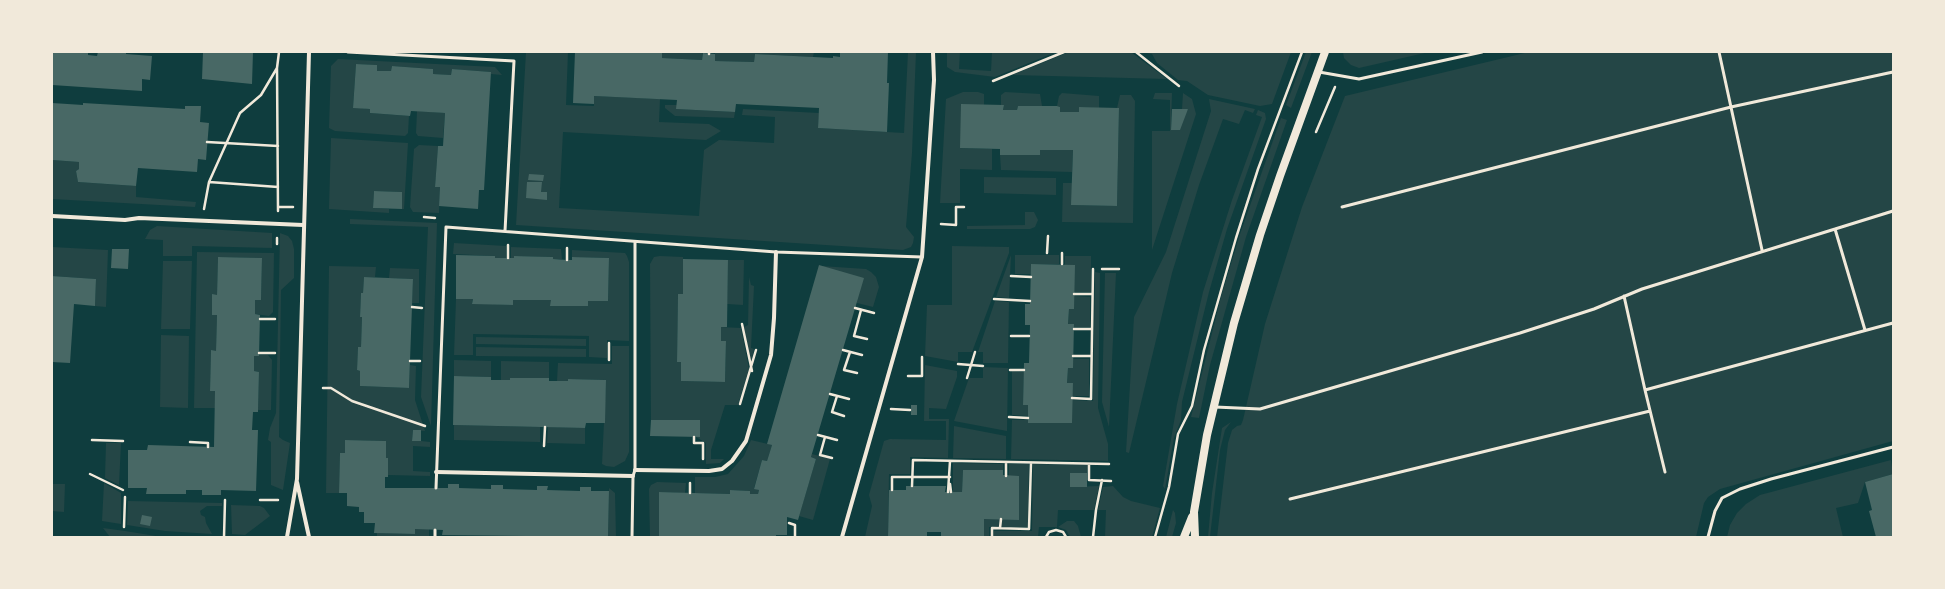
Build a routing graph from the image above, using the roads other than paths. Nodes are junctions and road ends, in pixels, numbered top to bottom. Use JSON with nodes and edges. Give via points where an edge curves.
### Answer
{"nodes":[{"id":1,"x":309,"y":52,"type":"edge"},
{"id":2,"x":348,"y":52,"type":"edge"},
{"id":3,"x":934,"y":52,"type":"edge"},
{"id":4,"x":1326,"y":52,"type":"edge"},
{"id":5,"x":1482,"y":52,"type":"edge"},
{"id":6,"x":1720,"y":52,"type":"edge"},
{"id":7,"x":1318,"y":72,"type":"junction"},
{"id":8,"x":1893,"y":72,"type":"edge"},
{"id":9,"x":1731,"y":107,"type":"junction"},
{"id":10,"x":1342,"y":207,"type":"dead end"},
{"id":11,"x":1893,"y":211,"type":"edge"},
{"id":12,"x":52,"y":216,"type":"edge"},
{"id":13,"x":303,"y":225,"type":"junction"},
{"id":14,"x":1835,"y":229,"type":"junction"},
{"id":15,"x":505,"y":231,"type":"junction"},
{"id":16,"x":636,"y":242,"type":"junction"},
{"id":17,"x":1762,"y":250,"type":"junction"},
{"id":18,"x":776,"y":252,"type":"junction"},
{"id":19,"x":922,"y":257,"type":"junction"},
{"id":20,"x":1624,"y":296,"type":"junction"},
{"id":21,"x":1893,"y":323,"type":"edge"},
{"id":22,"x":1865,"y":330,"type":"junction"},
{"id":23,"x":1645,"y":390,"type":"junction"},
{"id":24,"x":1213,"y":407,"type":"junction"},
{"id":25,"x":1650,"y":411,"type":"junction"},
{"id":26,"x":1893,"y":447,"type":"edge"},
{"id":27,"x":635,"y":470,"type":"junction"},
{"id":28,"x":436,"y":472,"type":"junction"},
{"id":29,"x":1665,"y":472,"type":"dead end"},
{"id":30,"x":633,"y":476,"type":"junction"},
{"id":31,"x":297,"y":479,"type":"junction"},
{"id":32,"x":436,"y":488,"type":"dead end"},
{"id":33,"x":1290,"y":499,"type":"dead end"},
{"id":34,"x":1194,"y":512,"type":"junction"},
{"id":35,"x":435,"y":530,"type":"dead end"},
{"id":36,"x":287,"y":537,"type":"edge"},
{"id":37,"x":309,"y":537,"type":"edge"},
{"id":38,"x":435,"y":537,"type":"edge"},
{"id":39,"x":632,"y":537,"type":"edge"},
{"id":40,"x":842,"y":537,"type":"edge"},
{"id":41,"x":1184,"y":537,"type":"edge"},
{"id":42,"x":1195,"y":537,"type":"edge"},
{"id":43,"x":1708,"y":537,"type":"edge"}],
"edges":[{"from":1,"to":13,"type":"street"},
{"from":2,"to":15,"type":"lane","via":[[514,61]]},
{"from":3,"to":19,"type":"street"},
{"from":4,"to":7,"type":"main road"},
{"from":5,"to":7,"type":"lane","via":[[1359,79]]},
{"from":6,"to":9,"type":"lane"},
{"from":7,"to":24,"type":"main road","via":[[1260,235]]},
{"from":8,"to":9,"type":"lane"},
{"from":9,"to":10,"type":"lane"},
{"from":9,"to":17,"type":"lane"},
{"from":11,"to":14,"type":"lane"},
{"from":12,"to":13,"type":"street"},
{"from":13,"to":31,"type":"street"},
{"from":14,"to":17,"type":"lane"},
{"from":14,"to":22,"type":"lane"},
{"from":15,"to":16,"type":"lane"},
{"from":15,"to":28,"type":"lane","via":[[446,227]]},
{"from":16,"to":18,"type":"lane"},
{"from":16,"to":27,"type":"lane"},
{"from":17,"to":20,"type":"lane"},
{"from":18,"to":19,"type":"lane"},
{"from":18,"to":27,"type":"street","via":[[771,355],[746,441],[732,461],[722,469]]},
{"from":19,"to":40,"type":"street"},
{"from":20,"to":23,"type":"lane"},
{"from":20,"to":24,"type":"lane","via":[[1594,309],[1520,333],[1260,409]]},
{"from":21,"to":22,"type":"lane"},
{"from":22,"to":23,"type":"lane"},
{"from":23,"to":25,"type":"lane"},
{"from":24,"to":34,"type":"main road"},
{"from":25,"to":29,"type":"lane"},
{"from":25,"to":33,"type":"lane"},
{"from":26,"to":43,"type":"lane","via":[[1740,489],[1722,498],[1715,511]]},
{"from":27,"to":30,"type":"lane"},
{"from":28,"to":30,"type":"street"},
{"from":28,"to":32,"type":"lane"},
{"from":30,"to":39,"type":"lane"},
{"from":31,"to":36,"type":"street"},
{"from":31,"to":37,"type":"street"},
{"from":34,"to":41,"type":"main road"},
{"from":34,"to":42,"type":"main road"},
{"from":35,"to":38,"type":"lane"}]}
